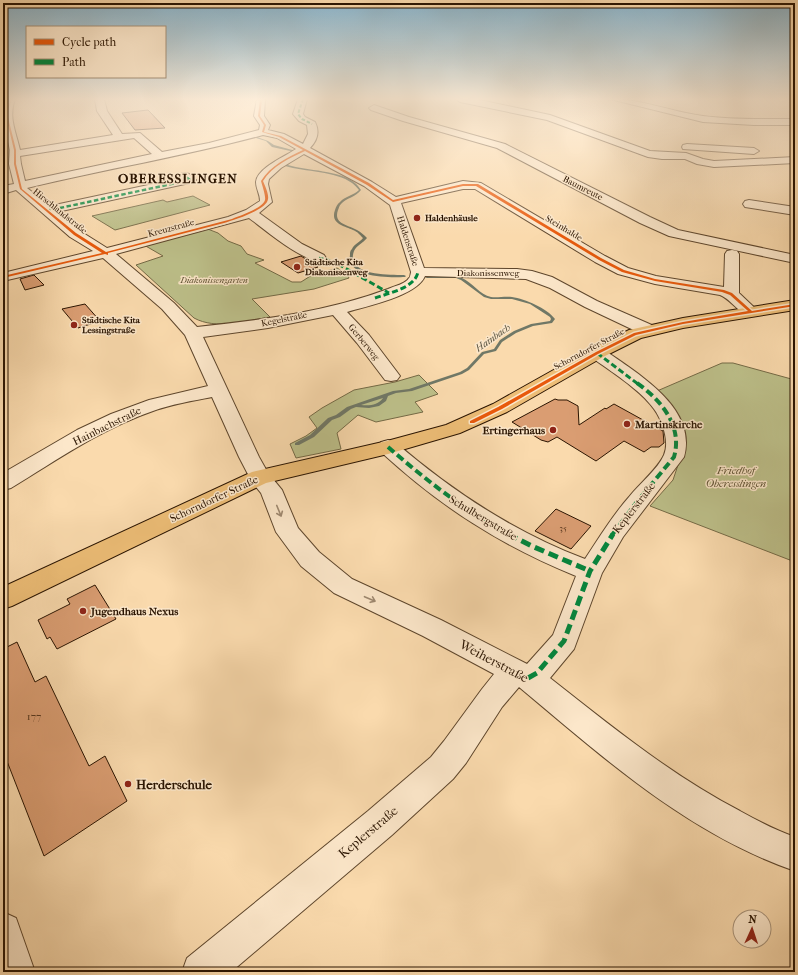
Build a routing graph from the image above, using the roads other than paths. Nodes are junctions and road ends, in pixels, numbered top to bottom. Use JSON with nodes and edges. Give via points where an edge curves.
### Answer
{"nodes":[{"id":1,"x":11,"y":144,"type":"edge"},
{"id":2,"x":82,"y":144,"type":"edge"},
{"id":3,"x":147,"y":144,"type":"edge"},
{"id":4,"x":216,"y":144,"type":"edge"},
{"id":5,"x":295,"y":144,"type":"edge"},
{"id":6,"x":308,"y":144,"type":"edge"},
{"id":7,"x":496,"y":144,"type":"edge"},
{"id":8,"x":622,"y":144,"type":"edge"},
{"id":9,"x":687,"y":146,"type":"junction"},
{"id":10,"x":304,"y":150,"type":"junction"},
{"id":11,"x":792,"y":154,"type":"edge"},
{"id":12,"x":160,"y":156,"type":"junction"},
{"id":13,"x":3,"y":157,"type":"edge"},
{"id":14,"x":15,"y":158,"type":"junction"},
{"id":15,"x":795,"y":160,"type":"edge"},
{"id":16,"x":3,"y":166,"type":"edge"},
{"id":17,"x":185,"y":176,"type":"dead end"},
{"id":18,"x":20,"y":186,"type":"junction"},
{"id":19,"x":3,"y":190,"type":"edge"},
{"id":20,"x":393,"y":201,"type":"junction"},
{"id":21,"x":749,"y":204,"type":"dead end"},
{"id":22,"x":46,"y":211,"type":"junction"},
{"id":23,"x":795,"y":211,"type":"edge"},
{"id":24,"x":250,"y":213,"type":"junction"},
{"id":25,"x":107,"y":254,"type":"junction"},
{"id":26,"x":732,"y":254,"type":"dead end"},
{"id":27,"x":319,"y":258,"type":"dead end"},
{"id":28,"x":795,"y":259,"type":"edge"},
{"id":29,"x":418,"y":272,"type":"junction"},
{"id":30,"x":3,"y":277,"type":"edge"},
{"id":31,"x":731,"y":294,"type":"junction"},
{"id":32,"x":795,"y":305,"type":"edge"},
{"id":33,"x":336,"y":309,"type":"junction"},
{"id":34,"x":751,"y":312,"type":"junction"},
{"id":35,"x":648,"y":330,"type":"junction"},
{"id":36,"x":193,"y":333,"type":"junction"},
{"id":37,"x":597,"y":353,"type":"junction"},
{"id":38,"x":391,"y":376,"type":"dead end"},
{"id":39,"x":212,"y":391,"type":"junction"},
{"id":40,"x":388,"y":447,"type":"junction"},
{"id":41,"x":260,"y":477,"type":"junction"},
{"id":42,"x":3,"y":483,"type":"edge"},
{"id":43,"x":590,"y":570,"type":"junction"},
{"id":44,"x":3,"y":599,"type":"edge"},
{"id":45,"x":521,"y":675,"type":"junction"},
{"id":46,"x":782,"y":849,"type":"edge"},
{"id":47,"x":795,"y":868,"type":"edge"},
{"id":48,"x":3,"y":931,"type":"edge"},
{"id":49,"x":16,"y":972,"type":"edge"},
{"id":50,"x":201,"y":972,"type":"edge"}],
"edges":[{"from":1,"to":14,"type":"street","name":"Hirschlandstraße"},
{"from":2,"to":14,"type":"street"},
{"from":3,"to":12,"type":"street"},
{"from":4,"to":12,"type":"street"},
{"from":5,"to":10,"type":"street"},
{"from":6,"to":10,"type":"street"},
{"from":7,"to":28,"type":"street","name":"Baumreute","via":[[674,233]]},
{"from":8,"to":9,"type":"street","via":[[662,156]]},
{"from":9,"to":11,"type":"street"},
{"from":9,"to":15,"type":"street","via":[[701,162],[714,164]]},
{"from":10,"to":20,"type":"street","via":[[368,184]]},
{"from":10,"to":24,"type":"street","name":"Kreuzstraße","via":[[267,173],[262,181],[266,202]]},
{"from":12,"to":18,"type":"street"},
{"from":13,"to":14,"type":"street"},
{"from":14,"to":16,"type":"street"},
{"from":14,"to":18,"type":"street","name":"Hirschlandstraße"},
{"from":17,"to":22,"type":"street","via":[[190,180]]},
{"from":18,"to":19,"type":"street"},
{"from":18,"to":22,"type":"street","name":"Hirschlandstraße"},
{"from":20,"to":29,"type":"street","name":"Haldenstraße"},
{"from":20,"to":31,"type":"street","name":"Steinhalde","via":[[463,185],[476,185],[624,271],[655,280]]},
{"from":21,"to":23,"type":"street"},
{"from":22,"to":25,"type":"street","name":"Hirschlandstraße","via":[[74,234]]},
{"from":24,"to":25,"type":"street","name":"Kreuzstraße"},
{"from":24,"to":27,"type":"street","via":[[297,247]]},
{"from":25,"to":30,"type":"street","name":"Kreuzstraße"},
{"from":25,"to":36,"type":"street","name":"Hirschlandstraße","via":[[146,287]]},
{"from":26,"to":31,"type":"street"},
{"from":29,"to":33,"type":"street","name":"Kegelstraße","via":[[418,278],[410,285]]},
{"from":29,"to":35,"type":"street","name":"Diakonissenweg","via":[[533,275]]},
{"from":31,"to":34,"type":"street"},
{"from":32,"to":34,"type":"main road","name":"Schorndorfer Straße"},
{"from":33,"to":36,"type":"street","name":"Kegelstraße","via":[[283,320]]},
{"from":33,"to":38,"type":"street","name":"Gerberweg","via":[[364,339]]},
{"from":34,"to":35,"type":"main road","name":"Schorndorfer Straße"},
{"from":35,"to":37,"type":"main road","name":"Schorndorfer Straße"},
{"from":36,"to":39,"type":"street","name":"Hirschlandstraße"},
{"from":37,"to":40,"type":"main road","name":"Schorndorfer Straße","via":[[472,422]]},
{"from":37,"to":43,"type":"street","name":"Keplerstraße","via":[[659,402],[672,422],[676,450],[674,457],[615,531]]},
{"from":39,"to":41,"type":"street","name":"Hirschlandstraße"},
{"from":39,"to":42,"type":"street","name":"Hainbachstraße","via":[[168,400],[122,416]]},
{"from":40,"to":41,"type":"main road","name":"Schorndorfer Straße"},
{"from":40,"to":43,"type":"street","name":"Schulbergstraße","via":[[415,472],[469,512],[560,560]]},
{"from":41,"to":44,"type":"main road","name":"Schorndorfer Straße"},
{"from":41,"to":45,"type":"street","name":"Weiherstraße","one_way":true,"via":[[271,490],[288,532],[310,559],[343,586],[432,628]]},
{"from":43,"to":45,"type":"street","name":"Keplerstraße","via":[[564,641],[536,673]]},
{"from":45,"to":46,"type":"street","name":"Weiherstraße","via":[[634,764],[691,803],[722,821]]},
{"from":45,"to":50,"type":"street","name":"Keplerstraße","via":[[492,698],[442,768]]},
{"from":46,"to":47,"type":"street","name":"Weiherstraße"},
{"from":48,"to":49,"type":"street"}]}
